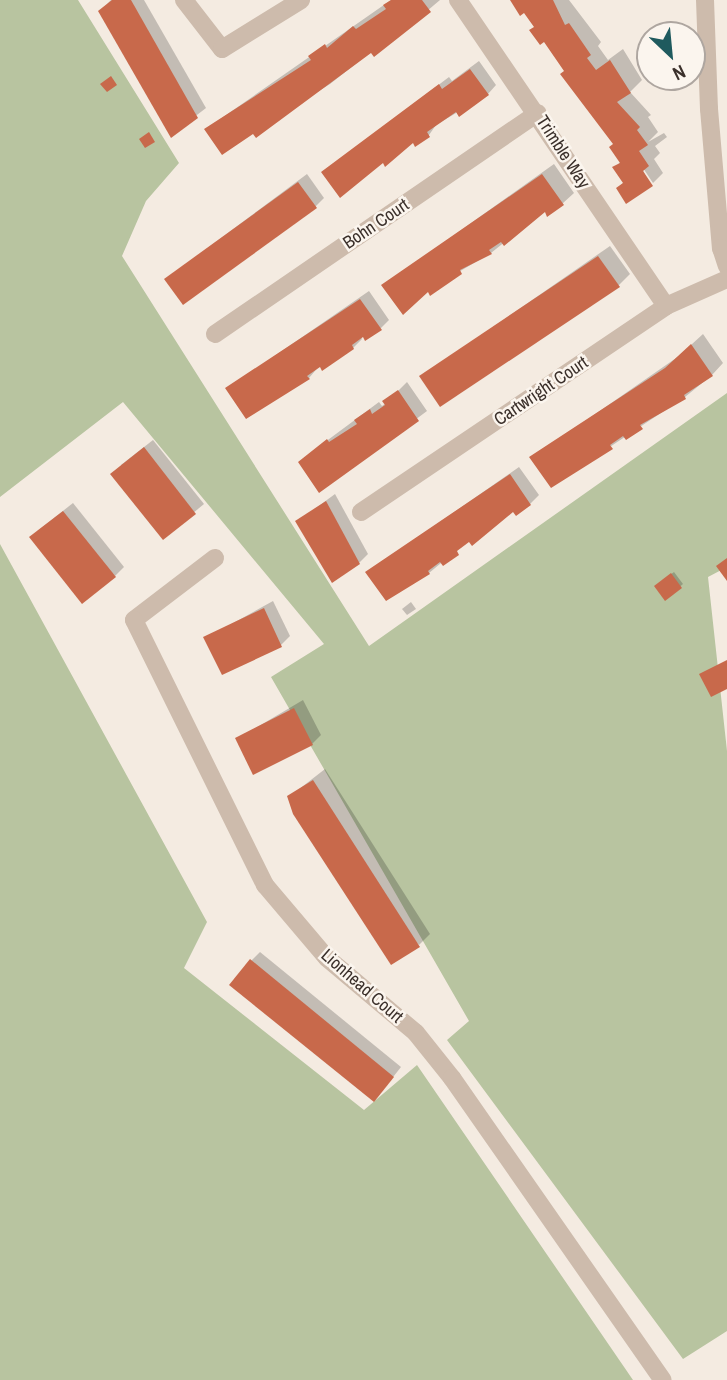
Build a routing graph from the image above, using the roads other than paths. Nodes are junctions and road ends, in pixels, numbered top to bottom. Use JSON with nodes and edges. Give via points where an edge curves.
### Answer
{"nodes":[{"id":1,"x":184,"y":0,"type":"edge"},
{"id":2,"x":301,"y":0,"type":"edge"},
{"id":3,"x":458,"y":0,"type":"edge"},
{"id":4,"x":705,"y":0,"type":"edge"},
{"id":5,"x":538,"y":113,"type":"junction"},
{"id":6,"x":727,"y":265,"type":"edge"},
{"id":7,"x":727,"y":279,"type":"edge"},
{"id":8,"x":666,"y":306,"type":"junction"},
{"id":9,"x":215,"y":334,"type":"dead end"},
{"id":10,"x":361,"y":512,"type":"dead end"},
{"id":11,"x":215,"y":558,"type":"dead end"},
{"id":12,"x":663,"y":1380,"type":"edge"}],
"edges":[{"from":1,"to":2,"type":"street","via":[[222,49]]},
{"from":3,"to":5,"type":"street","name":"Trimble Way"},
{"from":4,"to":6,"type":"street","via":[[709,109],[721,248]]},
{"from":5,"to":8,"type":"street","name":"Trimble Way"},
{"from":5,"to":9,"type":"street","name":"Bohn Court"},
{"from":7,"to":8,"type":"street","name":"Cartwright Court"},
{"from":8,"to":10,"type":"street","name":"Cartwright Court"},
{"from":11,"to":12,"type":"street","name":"Lionhead Court","via":[[134,620],[265,885],[327,958],[416,1033],[452,1077]]}]}
